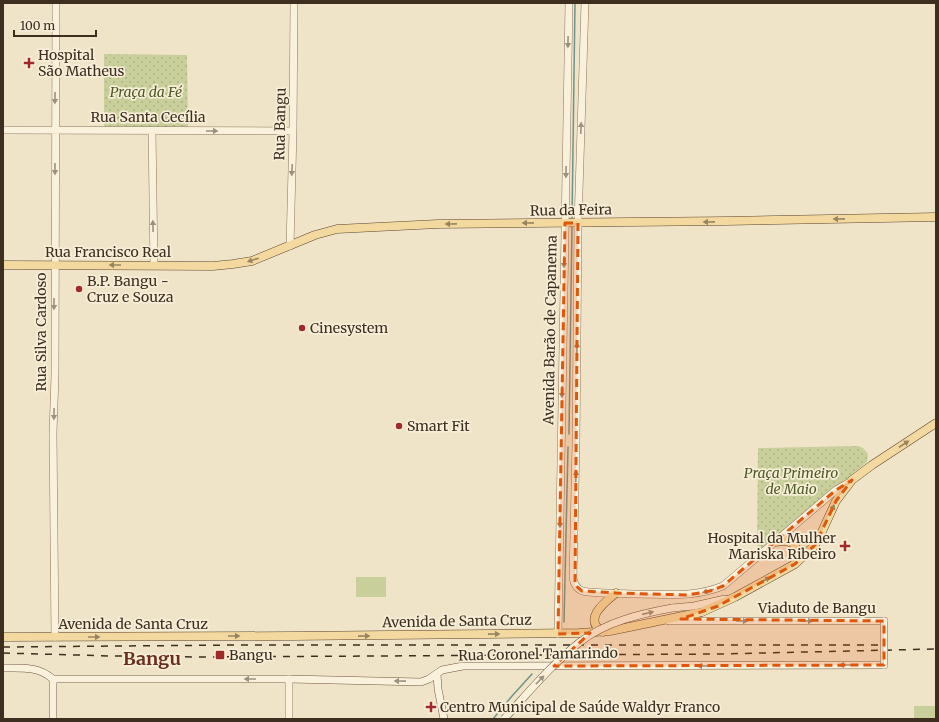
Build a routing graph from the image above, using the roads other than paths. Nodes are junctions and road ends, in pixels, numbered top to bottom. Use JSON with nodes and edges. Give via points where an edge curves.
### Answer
{"nodes":[{"id":1,"x":56,"y":3,"type":"edge"},
{"id":2,"x":294,"y":3,"type":"edge"},
{"id":3,"x":569,"y":3,"type":"edge"},
{"id":4,"x":585,"y":3,"type":"edge"},
{"id":5,"x":3,"y":130,"type":"edge"},
{"id":6,"x":55,"y":130,"type":"junction"},
{"id":7,"x":152,"y":131,"type":"junction"},
{"id":8,"x":294,"y":131,"type":"junction"},
{"id":9,"x":936,"y":217,"type":"edge"},
{"id":10,"x":572,"y":223,"type":"junction"},
{"id":11,"x":290,"y":246,"type":"junction"},
{"id":12,"x":3,"y":265,"type":"edge"},
{"id":13,"x":54,"y":265,"type":"junction"},
{"id":14,"x":154,"y":265,"type":"junction"},
{"id":15,"x":213,"y":266,"type":"joint"},
{"id":16,"x":936,"y":423,"type":"edge"},
{"id":17,"x":852,"y":480,"type":"junction"},
{"id":18,"x":774,"y":542,"type":"junction"},
{"id":19,"x":795,"y":564,"type":"junction"},
{"id":20,"x":575,"y":585,"type":"joint"},
{"id":21,"x":616,"y":593,"type":"junction"},
{"id":22,"x":735,"y":597,"type":"junction"},
{"id":23,"x":661,"y":621,"type":"junction"},
{"id":24,"x":603,"y":632,"type":"junction"},
{"id":25,"x":558,"y":634,"type":"junction"},
{"id":26,"x":3,"y":637,"type":"edge"},
{"id":27,"x":55,"y":637,"type":"junction"},
{"id":28,"x":768,"y":666,"type":"joint"},
{"id":29,"x":3,"y":668,"type":"edge"},
{"id":30,"x":437,"y":674,"type":"junction"},
{"id":31,"x":53,"y":679,"type":"junction"},
{"id":32,"x":289,"y":679,"type":"junction"},
{"id":33,"x":53,"y":719,"type":"edge"},
{"id":34,"x":289,"y":719,"type":"edge"},
{"id":35,"x":444,"y":719,"type":"edge"},
{"id":36,"x":504,"y":719,"type":"edge"}],
"edges":[{"from":1,"to":6,"type":"street","name":"Rua Silva Cardoso","one_way":true},
{"from":2,"to":8,"type":"street","name":"Rua Bangu"},
{"from":3,"to":10,"type":"street","name":"Avenida Barão de Capanema","one_way":true},
{"from":10,"to":4,"type":"street","name":"Avenida Barão de Capanema","one_way":true},
{"from":5,"to":6,"type":"street","name":"Rua Santa Cecília"},
{"from":6,"to":7,"type":"street","name":"Rua Santa Cecília"},
{"from":6,"to":13,"type":"street","name":"Rua Silva Cardoso","one_way":true},
{"from":7,"to":8,"type":"street","name":"Rua Santa Cecília","one_way":true},
{"from":14,"to":7,"type":"street","one_way":true},
{"from":8,"to":11,"type":"street","name":"Rua Bangu","one_way":true},
{"from":9,"to":10,"type":"main road","name":"Rua da Feira","one_way":true},
{"from":10,"to":11,"type":"main road","name":"Rua da Feira","one_way":true,"via":[[438,224],[337,229],[315,234]]},
{"from":20,"to":10,"type":"street","name":"Avenida Barão de Capanema","one_way":true,"via":[[573,578],[576,443]]},
{"from":10,"to":25,"type":"street","name":"Avenida Barão de Capanema","one_way":true},
{"from":11,"to":15,"type":"main road","name":"Rua da Feira","one_way":true,"via":[[252,261]]},
{"from":12,"to":13,"type":"main road","name":"Rua Francisco Real"},
{"from":14,"to":13,"type":"main road","name":"Rua Francisco Real","one_way":true},
{"from":13,"to":27,"type":"street","name":"Rua Silva Cardoso","one_way":true},
{"from":14,"to":15,"type":"main road","name":"Rua Francisco Real"},
{"from":17,"to":16,"type":"main road","name":"Avenida de Santa Cruz","one_way":true},
{"from":17,"to":18,"type":"street","name":"Avenida de Santa Cruz","via":[[836,490]]},
{"from":19,"to":17,"type":"main road","name":"Avenida de Santa Cruz","one_way":true,"via":[[815,544],[836,501]]},
{"from":18,"to":19,"type":"main road","via":[[786,541],[795,544],[798,555]]},
{"from":18,"to":21,"type":"street","name":"Avenida de Santa Cruz","one_way":true,"via":[[723,586],[710,591],[688,595]]},
{"from":22,"to":19,"type":"main road","name":"Avenida de Santa Cruz","one_way":true},
{"from":20,"to":21,"type":"street","name":"Avenida de Santa Cruz","via":[[582,591]]},
{"from":21,"to":24,"type":"main road","via":[[597,611],[595,624]]},
{"from":22,"to":23,"type":"main road","name":"Avenida de Santa Cruz","via":[[702,612]]},
{"from":36,"to":22,"type":"street","one_way":true,"bridge":true,"via":[[561,659],[580,642],[601,629],[645,613]]},
{"from":23,"to":24,"type":"main road","name":"Avenida de Santa Cruz"},
{"from":23,"to":28,"type":"street","name":"Viaduto de Bangu","one_way":true,"bridge":true,"via":[[884,621],[884,665]]},
{"from":24,"to":25,"type":"main road","name":"Avenida de Santa Cruz"},
{"from":27,"to":25,"type":"main road","name":"Avenida de Santa Cruz","one_way":true},
{"from":26,"to":27,"type":"main road","name":"Avenida de Santa Cruz"},
{"from":28,"to":30,"type":"street","name":"Rua Coronel Tamarindo","one_way":true,"via":[[463,666],[449,668]]},
{"from":29,"to":31,"type":"street","name":"Rua Coronel Tamarindo","via":[[38,670]]},
{"from":30,"to":32,"type":"street","name":"Rua Coronel Tamarindo","one_way":true,"via":[[421,682]]},
{"from":30,"to":35,"type":"street"},
{"from":32,"to":31,"type":"street","name":"Rua Coronel Tamarindo","one_way":true},
{"from":31,"to":33,"type":"street"},
{"from":32,"to":34,"type":"street"}]}
